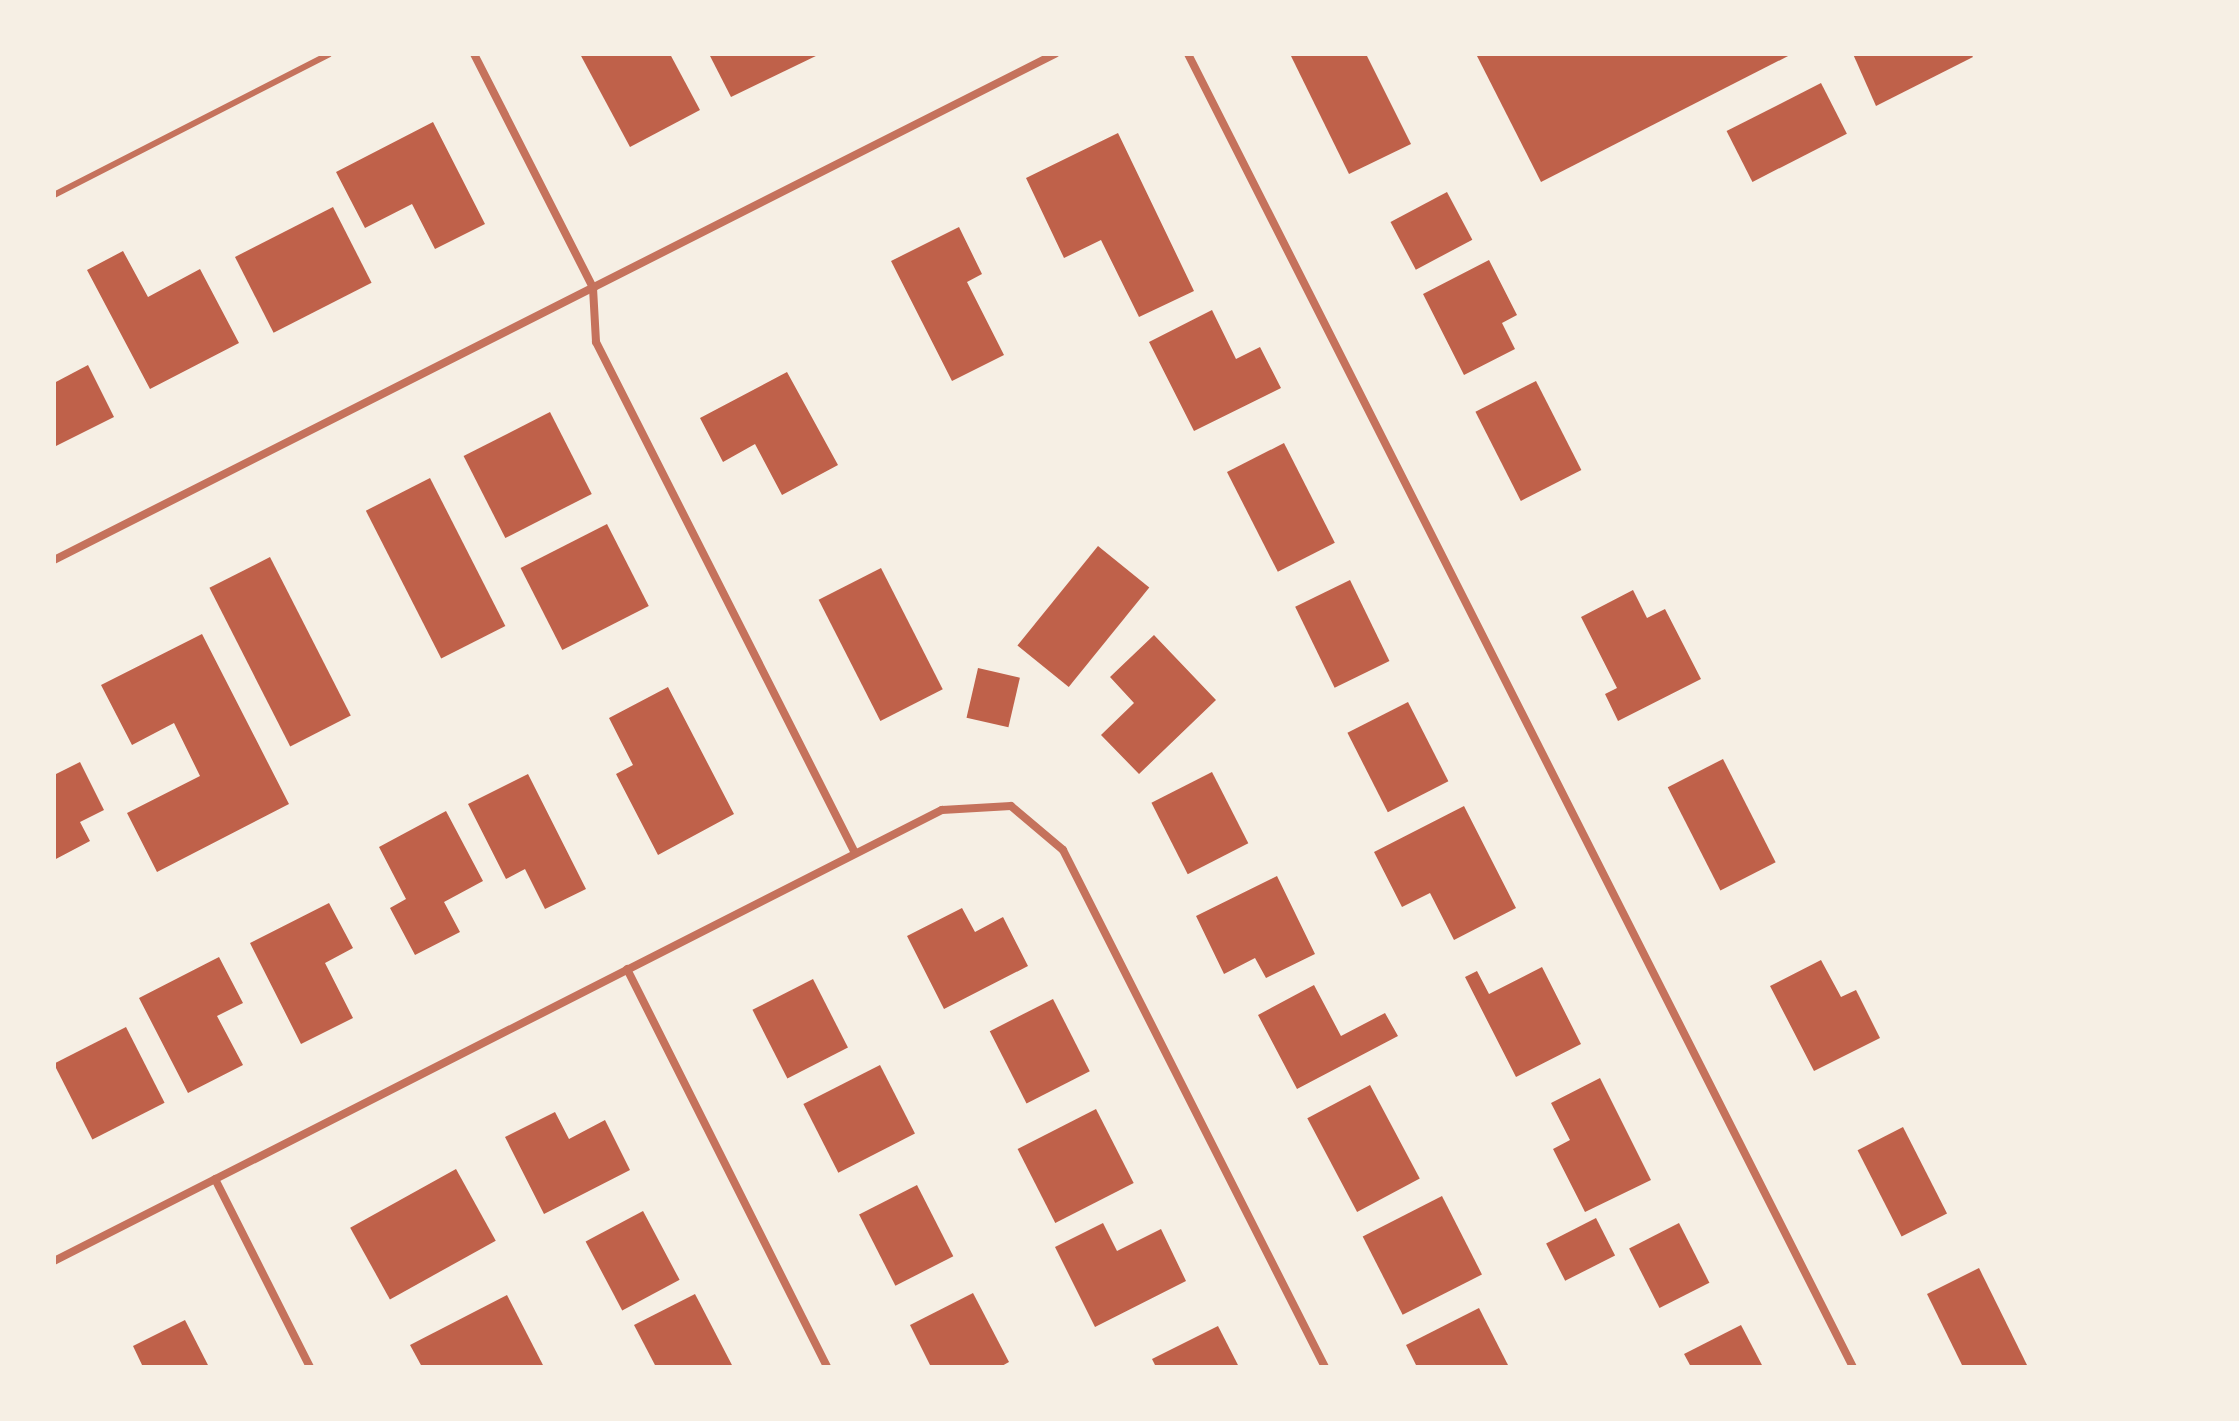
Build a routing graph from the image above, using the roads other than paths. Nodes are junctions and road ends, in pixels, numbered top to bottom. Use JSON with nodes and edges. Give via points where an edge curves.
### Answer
{"nodes":[{"id":1,"x":329,"y":54,"type":"edge"},
{"id":2,"x":474,"y":54,"type":"edge"},
{"id":3,"x":1055,"y":54,"type":"edge"},
{"id":4,"x":1188,"y":54,"type":"edge"},
{"id":5,"x":54,"y":195,"type":"edge"},
{"id":6,"x":593,"y":288,"type":"junction"},
{"id":7,"x":54,"y":560,"type":"edge"},
{"id":8,"x":855,"y":853,"type":"junction"},
{"id":9,"x":627,"y":969,"type":"junction"},
{"id":10,"x":215,"y":1179,"type":"junction"},
{"id":11,"x":54,"y":1261,"type":"edge"},
{"id":12,"x":310,"y":1367,"type":"edge"},
{"id":13,"x":827,"y":1367,"type":"edge"},
{"id":14,"x":1325,"y":1367,"type":"edge"},
{"id":15,"x":1853,"y":1367,"type":"edge"}],
"edges":[{"from":1,"to":5,"type":"lane"},
{"from":2,"to":6,"type":"street"},
{"from":3,"to":6,"type":"street"},
{"from":4,"to":15,"type":"street"},
{"from":6,"to":7,"type":"street"},
{"from":6,"to":8,"type":"street","via":[[596,342]]},
{"from":8,"to":9,"type":"street"},
{"from":8,"to":14,"type":"street","via":[[942,810],[1011,806],[1063,850]]},
{"from":9,"to":10,"type":"street"},
{"from":9,"to":13,"type":"street"},
{"from":10,"to":11,"type":"street"},
{"from":10,"to":12,"type":"street"}]}
